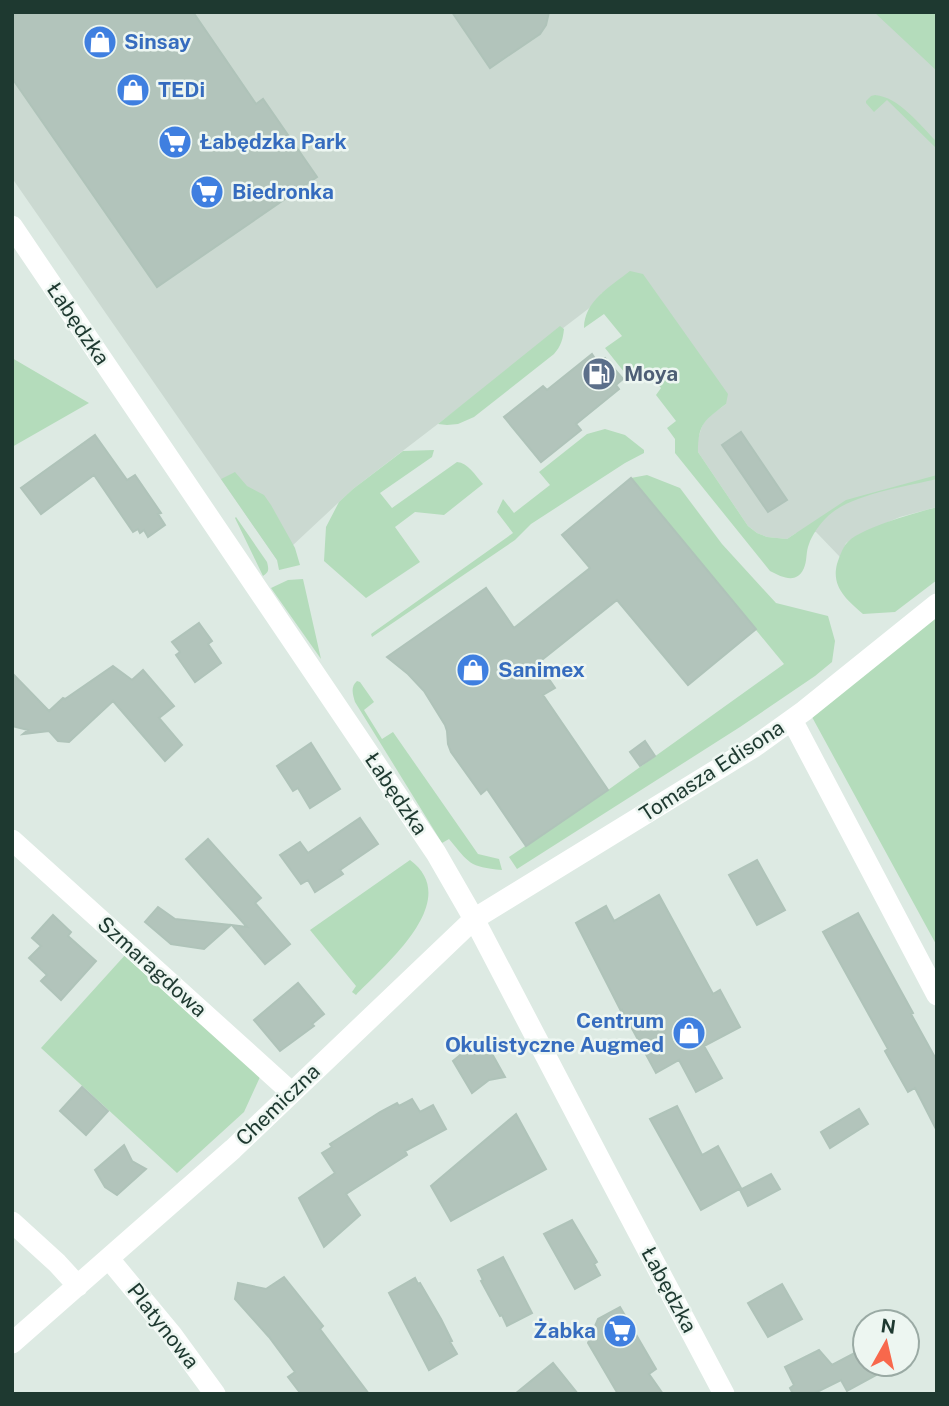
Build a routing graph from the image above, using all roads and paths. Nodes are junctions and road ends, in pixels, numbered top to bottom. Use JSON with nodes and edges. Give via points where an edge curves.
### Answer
{"nodes":[{"id":1,"x":12,"y":226,"type":"edge"},
{"id":2,"x":937,"y":604,"type":"edge"},
{"id":3,"x":792,"y":720,"type":"junction"},
{"id":4,"x":12,"y":840,"type":"edge"},
{"id":5,"x":474,"y":919,"type":"junction"},
{"id":6,"x":937,"y":995,"type":"edge"},
{"id":7,"x":292,"y":1093,"type":"junction"},
{"id":8,"x":12,"y":1222,"type":"edge"},
{"id":9,"x":109,"y":1259,"type":"junction"},
{"id":10,"x":78,"y":1286,"type":"junction"},
{"id":11,"x":12,"y":1343,"type":"edge"},
{"id":12,"x":215,"y":1394,"type":"edge"},
{"id":13,"x":724,"y":1394,"type":"edge"}],
"edges":[{"from":1,"to":5,"type":"street","name":"Łabędzka","via":[[436,853]]},
{"from":2,"to":3,"type":"street","name":"Tomasza Edisona"},
{"from":3,"to":5,"type":"street","name":"Tomasza Edisona"},
{"from":3,"to":6,"type":"street"},
{"from":4,"to":7,"type":"street","name":"Szmaragdowa"},
{"from":5,"to":7,"type":"street","name":"Chemiczna"},
{"from":5,"to":13,"type":"street","name":"Łabędzka"},
{"from":7,"to":9,"type":"street","name":"Chemiczna"},
{"from":8,"to":10,"type":"street"},
{"from":9,"to":10,"type":"street","name":"Chemiczna"},
{"from":9,"to":12,"type":"street","name":"Platynowa"},
{"from":10,"to":11,"type":"street","name":"Chemiczna"}]}
